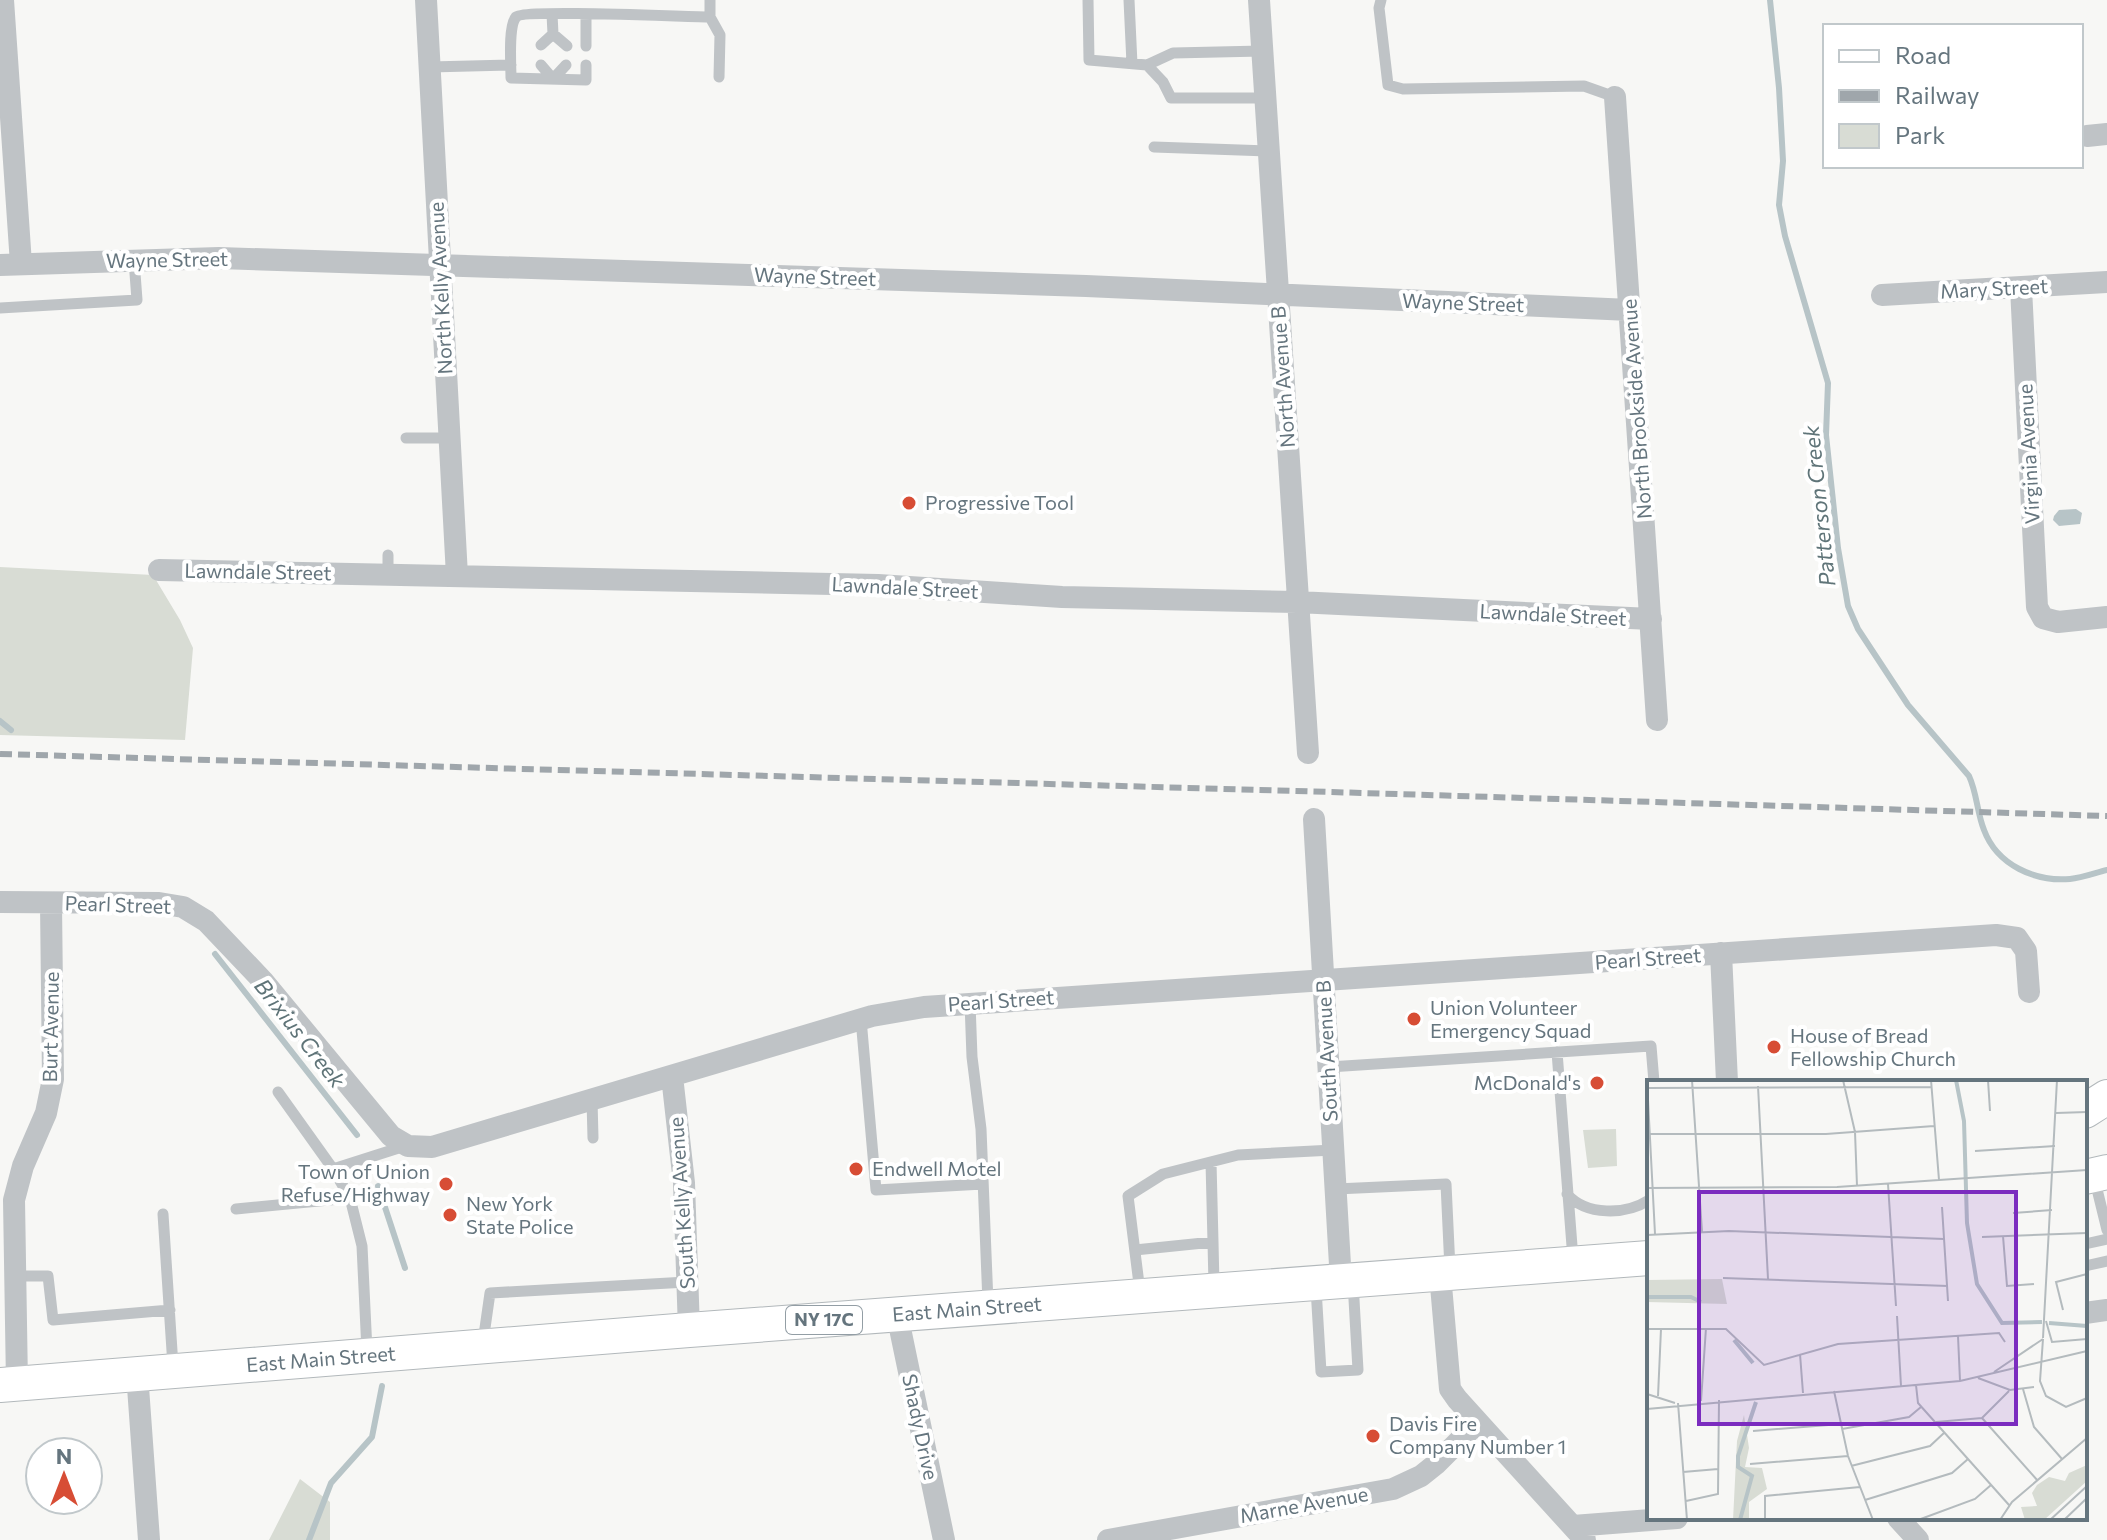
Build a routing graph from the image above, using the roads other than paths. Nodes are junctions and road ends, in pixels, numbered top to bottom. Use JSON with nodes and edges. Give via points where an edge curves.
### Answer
{"nodes":[{"id":1,"x":3,"y":0,"type":"edge"},
{"id":2,"x":426,"y":0,"type":"edge"},
{"id":3,"x":710,"y":0,"type":"edge"},
{"id":4,"x":1088,"y":0,"type":"edge"},
{"id":5,"x":1129,"y":0,"type":"edge"},
{"id":6,"x":1259,"y":0,"type":"edge"},
{"id":7,"x":1381,"y":0,"type":"edge"},
{"id":8,"x":552,"y":14,"type":"junction"},
{"id":9,"x":586,"y":14,"type":"junction"},
{"id":10,"x":710,"y":17,"type":"junction"},
{"id":11,"x":553,"y":34,"type":"junction"},
{"id":12,"x":541,"y":45,"type":"dead end"},
{"id":13,"x":567,"y":46,"type":"dead end"},
{"id":14,"x":586,"y":46,"type":"dead end"},
{"id":15,"x":1262,"y":51,"type":"junction"},
{"id":16,"x":1132,"y":64,"type":"junction"},
{"id":17,"x":511,"y":65,"type":"junction"},
{"id":18,"x":541,"y":65,"type":"dead end"},
{"id":19,"x":566,"y":65,"type":"dead end"},
{"id":20,"x":586,"y":65,"type":"dead end"},
{"id":21,"x":1147,"y":65,"type":"junction"},
{"id":22,"x":430,"y":67,"type":"junction"},
{"id":23,"x":719,"y":77,"type":"dead end"},
{"id":24,"x":553,"y":79,"type":"junction"},
{"id":25,"x":1615,"y":97,"type":"joint"},
{"id":26,"x":1265,"y":98,"type":"junction"},
{"id":27,"x":1154,"y":147,"type":"dead end"},
{"id":28,"x":1268,"y":151,"type":"junction"},
{"id":29,"x":134,"y":260,"type":"junction"},
{"id":30,"x":11,"y":264,"type":"edge"},
{"id":31,"x":440,"y":265,"type":"junction"},
{"id":32,"x":2107,"y":282,"type":"edge"},
{"id":33,"x":2021,"y":288,"type":"junction"},
{"id":34,"x":1882,"y":295,"type":"dead end"},
{"id":35,"x":1277,"y":296,"type":"junction"},
{"id":36,"x":0,"y":308,"type":"edge"},
{"id":37,"x":1630,"y":310,"type":"junction"},
{"id":38,"x":406,"y":438,"type":"dead end"},
{"id":39,"x":450,"y":438,"type":"junction"},
{"id":40,"x":159,"y":570,"type":"dead end"},
{"id":41,"x":457,"y":576,"type":"junction"},
{"id":42,"x":1297,"y":602,"type":"junction"},
{"id":43,"x":2107,"y":617,"type":"edge"},
{"id":44,"x":1651,"y":619,"type":"junction"},
{"id":45,"x":1657,"y":720,"type":"dead end"},
{"id":46,"x":1308,"y":753,"type":"dead end"},
{"id":47,"x":1314,"y":819,"type":"dead end"},
{"id":48,"x":0,"y":902,"type":"edge"},
{"id":49,"x":51,"y":903,"type":"junction"},
{"id":50,"x":1721,"y":953,"type":"junction"},
{"id":51,"x":1323,"y":979,"type":"junction"},
{"id":52,"x":2029,"y":992,"type":"dead end"},
{"id":53,"x":970,"y":1003,"type":"junction"},
{"id":54,"x":861,"y":1019,"type":"junction"},
{"id":55,"x":1557,"y":1052,"type":"junction"},
{"id":56,"x":1329,"y":1067,"type":"junction"},
{"id":57,"x":672,"y":1076,"type":"junction"},
{"id":58,"x":1654,"y":1080,"type":"edge"},
{"id":59,"x":1727,"y":1080,"type":"edge"},
{"id":60,"x":278,"y":1092,"type":"dead end"},
{"id":61,"x":2107,"y":1097,"type":"edge"},
{"id":62,"x":592,"y":1100,"type":"junction"},
{"id":63,"x":2087,"y":1110,"type":"edge"},
{"id":64,"x":593,"y":1138,"type":"dead end"},
{"id":65,"x":408,"y":1146,"type":"junction"},
{"id":66,"x":1333,"y":1150,"type":"junction"},
{"id":67,"x":1211,"y":1162,"type":"junction"},
{"id":68,"x":333,"y":1169,"type":"junction"},
{"id":69,"x":2095,"y":1175,"type":"edge"},
{"id":70,"x":983,"y":1184,"type":"junction"},
{"id":71,"x":1336,"y":1189,"type":"junction"},
{"id":72,"x":1567,"y":1194,"type":"junction"},
{"id":73,"x":350,"y":1198,"type":"junction"},
{"id":74,"x":1647,"y":1201,"type":"edge"},
{"id":75,"x":236,"y":1209,"type":"dead end"},
{"id":76,"x":163,"y":1214,"type":"dead end"},
{"id":77,"x":2107,"y":1230,"type":"edge"},
{"id":78,"x":2107,"y":1239,"type":"edge"},
{"id":79,"x":1213,"y":1242,"type":"junction"},
{"id":80,"x":2087,"y":1244,"type":"edge"},
{"id":81,"x":1135,"y":1250,"type":"junction"},
{"id":82,"x":1647,"y":1258,"type":"edge"},
{"id":83,"x":2107,"y":1261,"type":"edge"},
{"id":84,"x":1573,"y":1264,"type":"junction"},
{"id":85,"x":2087,"y":1266,"type":"edge"},
{"id":86,"x":1445,"y":1274,"type":"junction"},
{"id":87,"x":16,"y":1276,"type":"junction"},
{"id":88,"x":687,"y":1282,"type":"junction"},
{"id":89,"x":1337,"y":1283,"type":"junction"},
{"id":90,"x":1215,"y":1291,"type":"junction"},
{"id":91,"x":1140,"y":1296,"type":"junction"},
{"id":92,"x":988,"y":1308,"type":"junction"},
{"id":93,"x":170,"y":1310,"type":"junction"},
{"id":94,"x":2107,"y":1310,"type":"edge"},
{"id":95,"x":2087,"y":1313,"type":"edge"},
{"id":96,"x":897,"y":1314,"type":"junction"},
{"id":97,"x":689,"y":1330,"type":"junction"},
{"id":98,"x":483,"y":1347,"type":"junction"},
{"id":99,"x":368,"y":1356,"type":"junction"},
{"id":100,"x":173,"y":1370,"type":"junction"},
{"id":101,"x":137,"y":1373,"type":"junction"},
{"id":102,"x":8,"y":1384,"type":"edge"},
{"id":103,"x":1478,"y":1422,"type":"junction"},
{"id":104,"x":1664,"y":1520,"type":"edge"},
{"id":105,"x":1900,"y":1520,"type":"edge"},
{"id":106,"x":1579,"y":1533,"type":"edge"},
{"id":107,"x":149,"y":1540,"type":"edge"},
{"id":108,"x":944,"y":1540,"type":"edge"},
{"id":109,"x":1108,"y":1540,"type":"edge"},
{"id":110,"x":1918,"y":1540,"type":"edge"}],
"edges":[{"from":1,"to":30,"type":"street"},
{"from":2,"to":22,"type":"street","name":"North Kelly Avenue"},
{"from":3,"to":10,"type":"lane"},
{"from":4,"to":16,"type":"lane","via":[[1089,60]]},
{"from":5,"to":16,"type":"lane"},
{"from":6,"to":15,"type":"street","name":"North Avenue B"},
{"from":7,"to":25,"type":"lane","via":[[1388,85],[1584,86]]},
{"from":8,"to":9,"type":"lane"},
{"from":8,"to":11,"type":"lane"},
{"from":8,"to":17,"type":"lane","via":[[516,17]]},
{"from":9,"to":10,"type":"lane"},
{"from":9,"to":14,"type":"lane"},
{"from":10,"to":23,"type":"lane","via":[[720,35]]},
{"from":11,"to":12,"type":"lane"},
{"from":11,"to":13,"type":"lane"},
{"from":15,"to":21,"type":"lane","via":[[1173,53]]},
{"from":15,"to":26,"type":"street","name":"North Avenue B"},
{"from":16,"to":21,"type":"lane"},
{"from":17,"to":22,"type":"lane"},
{"from":17,"to":24,"type":"lane","via":[[511,78]]},
{"from":18,"to":24,"type":"lane"},
{"from":19,"to":24,"type":"lane"},
{"from":20,"to":24,"type":"lane","via":[[586,80]]},
{"from":21,"to":26,"type":"lane","via":[[1171,98]]},
{"from":22,"to":31,"type":"street","name":"North Kelly Avenue"},
{"from":25,"to":37,"type":"street","name":"North Brookside Avenue"},
{"from":26,"to":28,"type":"street","name":"North Avenue B"},
{"from":27,"to":28,"type":"lane"},
{"from":28,"to":35,"type":"street","name":"North Avenue B"},
{"from":29,"to":30,"type":"street","name":"Wayne Street"},
{"from":29,"to":31,"type":"street","name":"Wayne Street"},
{"from":29,"to":36,"type":"lane","via":[[137,300]]},
{"from":31,"to":35,"type":"street","name":"Wayne Street"},
{"from":31,"to":39,"type":"street","name":"North Kelly Avenue"},
{"from":32,"to":33,"type":"street","name":"Mary Street"},
{"from":33,"to":34,"type":"street","name":"Mary Street"},
{"from":33,"to":43,"type":"street","name":"Virginia Avenue","via":[[2037,607],[2043,618],[2058,622]]},
{"from":35,"to":37,"type":"street","name":"Wayne Street"},
{"from":35,"to":42,"type":"street","name":"North Avenue B"},
{"from":37,"to":44,"type":"street","name":"North Brookside Avenue"},
{"from":38,"to":39,"type":"lane"},
{"from":39,"to":41,"type":"street","name":"North Kelly Avenue"},
{"from":40,"to":41,"type":"street","name":"Lawndale Street","via":[[388,565]]},
{"from":41,"to":42,"type":"street","name":"Lawndale Street","via":[[878,585],[1062,597]]},
{"from":42,"to":44,"type":"street","name":"Lawndale Street"},
{"from":42,"to":46,"type":"street","name":"North Avenue B"},
{"from":44,"to":45,"type":"street","name":"North Brookside Avenue"},
{"from":47,"to":51,"type":"street","name":"South Avenue B"},
{"from":48,"to":49,"type":"street","name":"Pearl Street"},
{"from":49,"to":65,"type":"street","name":"Pearl Street","via":[[159,903],[183,907],[206,921],[263,981],[391,1136]]},
{"from":49,"to":87,"type":"street","name":"Burt Avenue","via":[[53,1079],[14,1200]]},
{"from":50,"to":51,"type":"street","name":"Pearl Street"},
{"from":50,"to":52,"type":"street","name":"Pearl Street","via":[[1996,935],[2017,938],[2026,951]]},
{"from":50,"to":59,"type":"street"},
{"from":51,"to":53,"type":"street","name":"Pearl Street"},
{"from":51,"to":56,"type":"street","name":"South Avenue B"},
{"from":53,"to":54,"type":"street","name":"Pearl Street"},
{"from":53,"to":70,"type":"lane"},
{"from":54,"to":57,"type":"street","name":"Pearl Street"},
{"from":54,"to":70,"type":"lane","via":[[876,1190]]},
{"from":55,"to":56,"type":"lane"},
{"from":55,"to":58,"type":"lane","via":[[1651,1046]]},
{"from":55,"to":72,"type":"lane"},
{"from":56,"to":66,"type":"street","name":"South Avenue B"},
{"from":57,"to":62,"type":"street","name":"Pearl Street"},
{"from":57,"to":88,"type":"street","name":"South Kelly Avenue"},
{"from":60,"to":68,"type":"lane"},
{"from":61,"to":63,"type":"main road"},
{"from":62,"to":64,"type":"lane"},
{"from":62,"to":65,"type":"street","name":"Pearl Street","via":[[432,1147]]},
{"from":65,"to":68,"type":"lane"},
{"from":66,"to":67,"type":"lane","via":[[1238,1155]]},
{"from":66,"to":71,"type":"street","name":"South Avenue B"},
{"from":67,"to":79,"type":"lane"},
{"from":67,"to":81,"type":"lane","via":[[1163,1174],[1128,1196]]},
{"from":68,"to":73,"type":"lane"},
{"from":69,"to":77,"type":"lane"},
{"from":70,"to":92,"type":"lane"},
{"from":71,"to":86,"type":"lane","via":[[1446,1184]]},
{"from":71,"to":89,"type":"street","name":"South Avenue B"},
{"from":72,"to":74,"type":"lane","via":[[1600,1210],[1630,1209]]},
{"from":72,"to":84,"type":"lane"},
{"from":73,"to":75,"type":"lane"},
{"from":73,"to":99,"type":"lane","via":[[362,1246]]},
{"from":76,"to":93,"type":"lane"},
{"from":78,"to":80,"type":"lane"},
{"from":79,"to":81,"type":"lane"},
{"from":79,"to":90,"type":"lane"},
{"from":81,"to":91,"type":"lane"},
{"from":82,"to":84,"type":"main road","name":"East Main Street","number":"NY 17C"},
{"from":83,"to":85,"type":"lane"},
{"from":84,"to":86,"type":"main road","name":"East Main Street","number":"NY 17C"},
{"from":86,"to":89,"type":"main road","name":"East Main Street","number":"NY 17C"},
{"from":86,"to":103,"type":"street","via":[[1450,1389]]},
{"from":87,"to":93,"type":"lane","via":[[48,1276],[53,1320]]},
{"from":87,"to":102,"type":"street","name":"Burt Avenue"},
{"from":88,"to":97,"type":"street","name":"South Kelly Avenue"},
{"from":88,"to":98,"type":"lane","via":[[490,1293]]},
{"from":89,"to":89,"type":"lane","via":[[1358,1370],[1321,1372]]},
{"from":89,"to":90,"type":"main road","name":"East Main Street","number":"NY 17C"},
{"from":90,"to":91,"type":"main road","name":"East Main Street","number":"NY 17C"},
{"from":91,"to":92,"type":"main road","name":"East Main Street","number":"NY 17C"},
{"from":92,"to":96,"type":"main road","name":"East Main Street","number":"NY 17C"},
{"from":93,"to":100,"type":"lane"},
{"from":94,"to":95,"type":"street"},
{"from":96,"to":97,"type":"main road","name":"East Main Street","number":"NY 17C"},
{"from":96,"to":108,"type":"street","name":"Shady Drive"},
{"from":97,"to":98,"type":"main road","name":"East Main Street","number":"NY 17C"},
{"from":98,"to":99,"type":"main road","name":"East Main Street","number":"NY 17C"},
{"from":99,"to":100,"type":"main road","name":"East Main Street","number":"NY 17C"},
{"from":100,"to":101,"type":"main road","name":"East Main Street","number":"NY 17C"},
{"from":101,"to":102,"type":"main road","name":"East Main Street","number":"NY 17C"},
{"from":101,"to":107,"type":"street"},
{"from":103,"to":106,"type":"street"},
{"from":103,"to":109,"type":"street","name":"Marne Avenue","via":[[1421,1476],[1393,1489]]},
{"from":104,"to":106,"type":"street"},
{"from":105,"to":110,"type":"street"}]}
